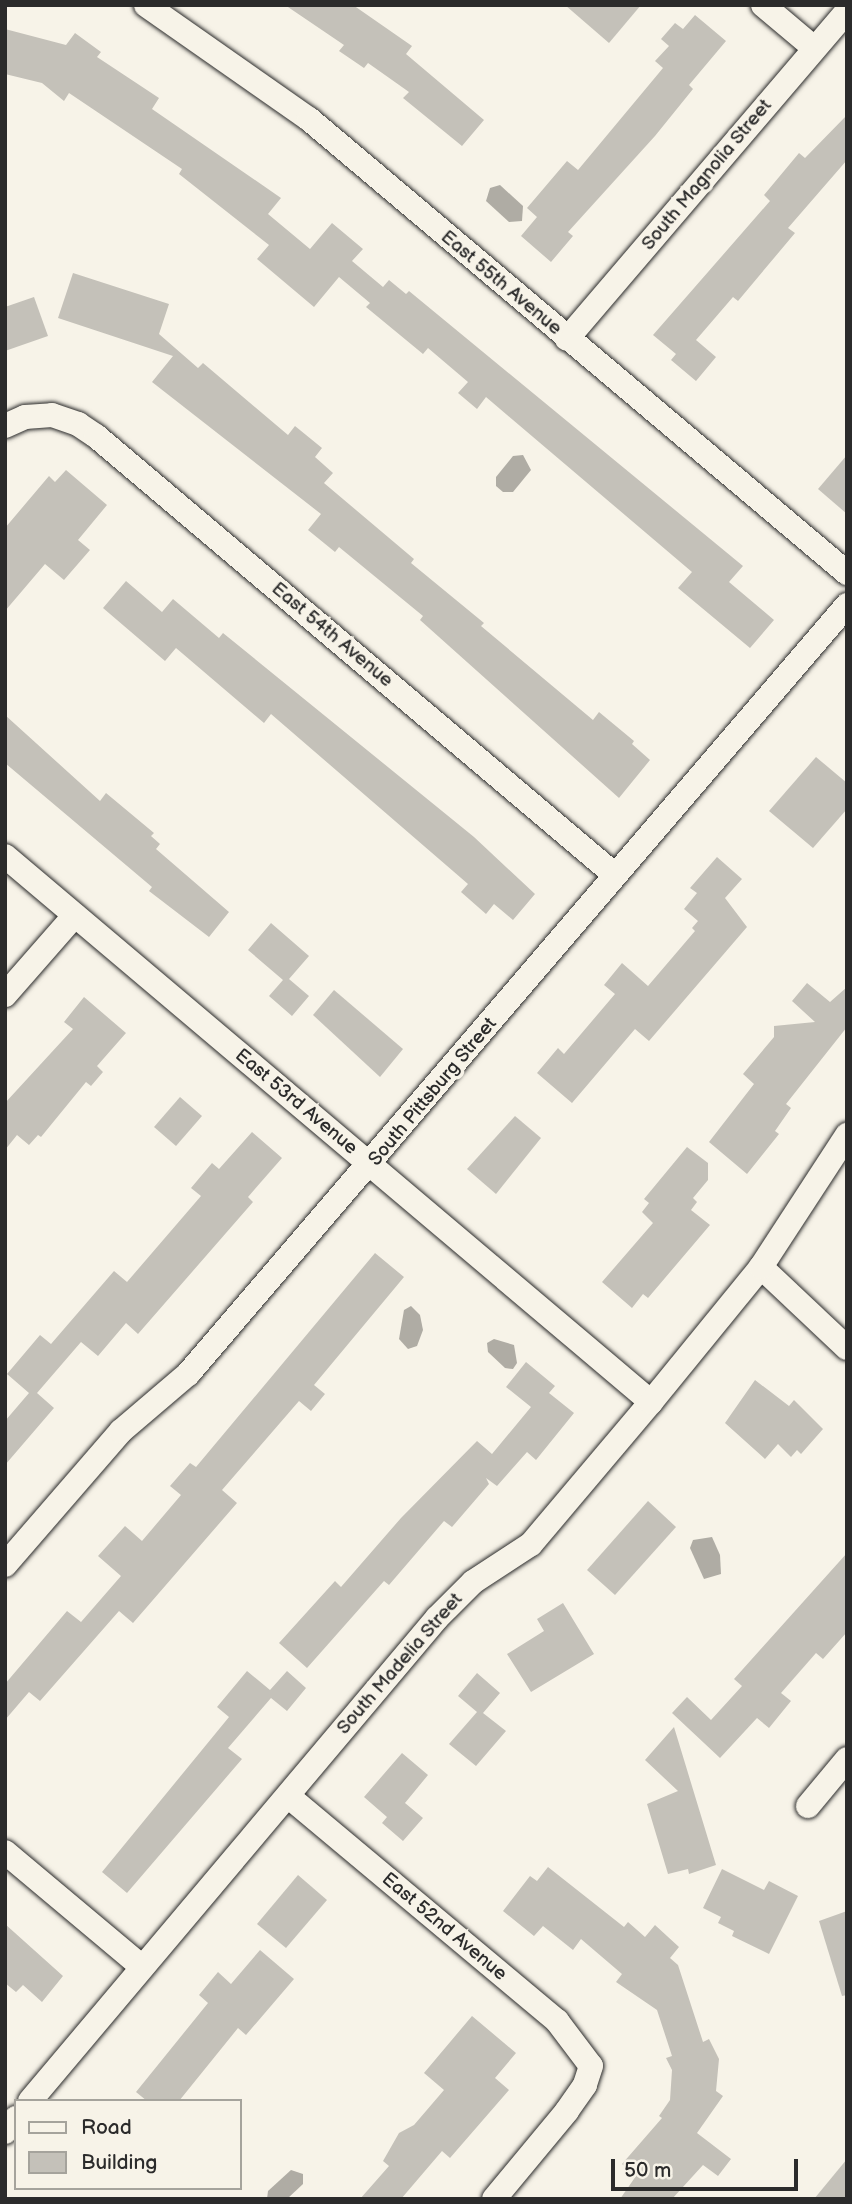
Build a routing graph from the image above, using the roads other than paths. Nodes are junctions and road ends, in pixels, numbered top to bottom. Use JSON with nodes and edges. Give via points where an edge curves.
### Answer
{"nodes":[{"id":1,"x":146,"y":5,"type":"edge"},
{"id":2,"x":763,"y":5,"type":"edge"},
{"id":3,"x":847,"y":11,"type":"edge"},
{"id":4,"x":814,"y":48,"type":"junction"},
{"id":5,"x":567,"y":339,"type":"junction"},
{"id":6,"x":5,"y":426,"type":"edge"},
{"id":7,"x":847,"y":573,"type":"edge"},
{"id":8,"x":847,"y":605,"type":"edge"},
{"id":9,"x":5,"y":856,"type":"edge"},
{"id":10,"x":615,"y":875,"type":"junction"},
{"id":11,"x":75,"y":915,"type":"junction"},
{"id":12,"x":5,"y":995,"type":"edge"},
{"id":13,"x":847,"y":1135,"type":"edge"},
{"id":14,"x":371,"y":1166,"type":"junction"},
{"id":15,"x":761,"y":1267,"type":"junction"},
{"id":16,"x":847,"y":1348,"type":"edge"},
{"id":17,"x":651,"y":1402,"type":"junction"},
{"id":18,"x":5,"y":1564,"type":"edge"},
{"id":19,"x":847,"y":1759,"type":"edge"},
{"id":20,"x":288,"y":1796,"type":"junction"},
{"id":21,"x":808,"y":1806,"type":"dead end"},
{"id":22,"x":5,"y":1852,"type":"edge"},
{"id":23,"x":142,"y":1967,"type":"junction"},
{"id":24,"x":32,"y":2099,"type":"edge"},
{"id":25,"x":494,"y":2199,"type":"edge"}],
"edges":[{"from":1,"to":5,"type":"street","name":"East 55th Avenue","via":[[309,119]]},
{"from":2,"to":4,"type":"street"},
{"from":3,"to":4,"type":"street","name":"South Magnolia Street"},
{"from":4,"to":5,"type":"street","name":"South Magnolia Street"},
{"from":5,"to":7,"type":"street","name":"East 55th Avenue"},
{"from":6,"to":10,"type":"street","name":"East 54th Avenue","via":[[40,415],[65,418],[96,436]]},
{"from":8,"to":10,"type":"street","name":"South Pittsburg Street"},
{"from":9,"to":11,"type":"street","name":"East 53rd Avenue"},
{"from":10,"to":14,"type":"street","name":"South Pittsburg Street"},
{"from":11,"to":12,"type":"street"},
{"from":11,"to":14,"type":"street","name":"East 53rd Avenue"},
{"from":13,"to":15,"type":"street","name":"South Madelia Street"},
{"from":14,"to":17,"type":"street","name":"East 53rd Avenue"},
{"from":14,"to":18,"type":"street","name":"South Pittsburg Street","via":[[188,1374],[110,1443]]},
{"from":15,"to":16,"type":"street"},
{"from":15,"to":17,"type":"street","name":"South Madelia Street"},
{"from":17,"to":20,"type":"street","name":"South Madelia Street","via":[[531,1544],[464,1589]]},
{"from":19,"to":21,"type":"street"},
{"from":20,"to":23,"type":"street","name":"South Madelia Street"},
{"from":20,"to":25,"type":"street","name":"East 52nd Avenue","via":[[557,2021],[591,2066],[585,2085],[567,2111]]},
{"from":22,"to":23,"type":"street"},
{"from":23,"to":24,"type":"street","name":"South Madelia Street"}]}
